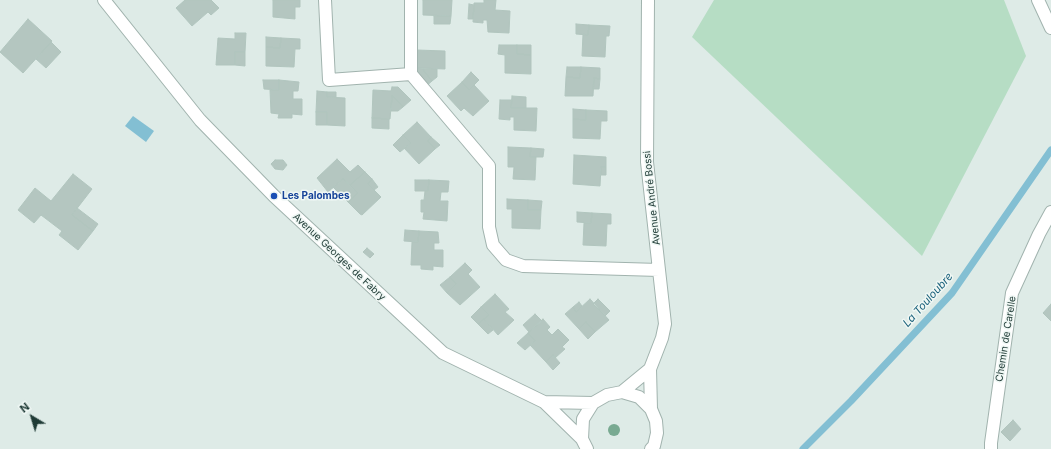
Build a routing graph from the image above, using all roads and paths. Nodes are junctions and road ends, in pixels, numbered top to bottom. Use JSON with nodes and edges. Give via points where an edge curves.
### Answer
{"nodes":[{"id":1,"x":104,"y":0,"type":"edge"},
{"id":2,"x":325,"y":0,"type":"edge"},
{"id":3,"x":411,"y":0,"type":"edge"},
{"id":4,"x":648,"y":0,"type":"edge"},
{"id":5,"x":1038,"y":0,"type":"edge"},
{"id":6,"x":1051,"y":28,"type":"edge"},
{"id":7,"x":411,"y":74,"type":"junction"},
{"id":8,"x":1051,"y":212,"type":"edge"},
{"id":9,"x":659,"y":270,"type":"junction"},
{"id":10,"x":650,"y":369,"type":"junction"},
{"id":11,"x":622,"y":392,"type":"junction"},
{"id":12,"x":544,"y":402,"type":"junction"},
{"id":13,"x":593,"y":403,"type":"junction"},
{"id":14,"x":651,"y":409,"type":"junction"},
{"id":15,"x":585,"y":444,"type":"edge"},
{"id":16,"x":653,"y":448,"type":"edge"},
{"id":17,"x":991,"y":449,"type":"edge"}],
"edges":[{"from":1,"to":12,"type":"street","name":"Avenue Georges de Fabry","via":[[205,126],[274,196],[443,353]]},
{"from":2,"to":7,"type":"street","via":[[329,80]]},
{"from":3,"to":7,"type":"street"},
{"from":4,"to":9,"type":"street","name":"Avenue André Bossi","via":[[647,162]]},
{"from":5,"to":6,"type":"street"},
{"from":7,"to":9,"type":"street","via":[[489,166],[489,227],[493,245],[506,260],[523,266]]},
{"from":8,"to":17,"type":"street","name":"Chemin de Carelle","via":[[1012,293]]},
{"from":9,"to":10,"type":"street","name":"Avenue André Bossi","via":[[665,324]]},
{"from":10,"to":11,"type":"street","name":"Avenue André Bossi"},
{"from":10,"to":14,"type":"street","name":"Avenue André Bossi"},
{"from":11,"to":13,"type":"street","via":[[607,394]]},
{"from":11,"to":14,"type":"street","via":[[639,397]]},
{"from":12,"to":13,"type":"street","name":"Avenue Georges de Fabry"},
{"from":12,"to":15,"type":"street","name":"Avenue Georges de Fabry"},
{"from":13,"to":15,"type":"street","via":[[583,419]]},
{"from":14,"to":16,"type":"street","name":"Avenue André Bossi","via":[[657,433]]}]}
